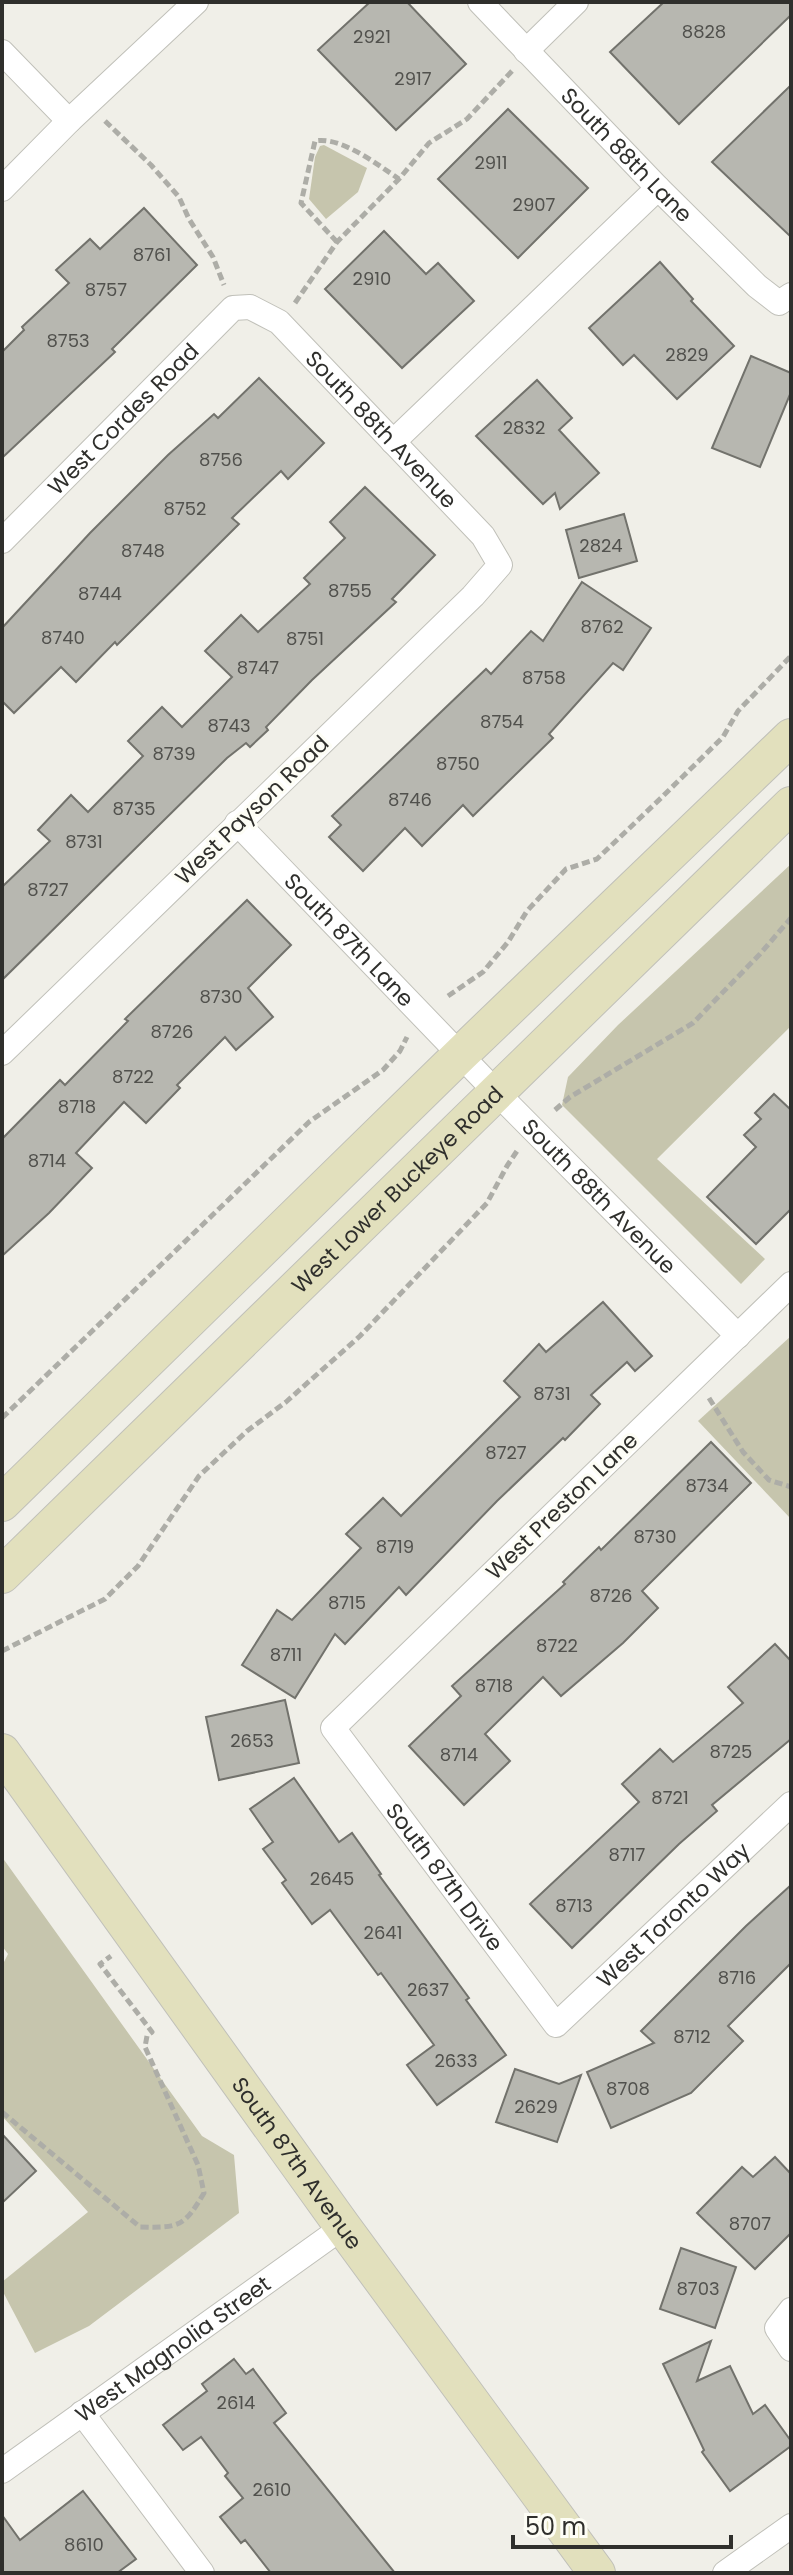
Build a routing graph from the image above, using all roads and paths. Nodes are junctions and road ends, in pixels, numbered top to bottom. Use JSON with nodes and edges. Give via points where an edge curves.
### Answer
{"nodes":[{"id":1,"x":196,"y":2,"type":"edge"},
{"id":2,"x":480,"y":2,"type":"edge"},
{"id":3,"x":576,"y":2,"type":"edge"},
{"id":4,"x":526,"y":51,"type":"junction"},
{"id":5,"x":2,"y":52,"type":"edge"},
{"id":6,"x":88,"y":104,"type":"junction"},
{"id":7,"x":69,"y":121,"type":"junction"},
{"id":8,"x":399,"y":179,"type":"junction"},
{"id":9,"x":658,"y":188,"type":"junction"},
{"id":10,"x":2,"y":189,"type":"edge"},
{"id":11,"x":337,"y":242,"type":"junction"},
{"id":12,"x":785,"y":299,"type":"edge"},
{"id":13,"x":242,"y":308,"type":"junction"},
{"id":14,"x":279,"y":322,"type":"junction"},
{"id":15,"x":393,"y":442,"type":"junction"},
{"id":16,"x":2,"y":541,"type":"edge"},
{"id":17,"x":500,"y":565,"type":"joint"},
{"id":18,"x":791,"y":656,"type":"edge"},
{"id":19,"x":791,"y":737,"type":"edge"},
{"id":20,"x":791,"y":805,"type":"edge"},
{"id":21,"x":237,"y":823,"type":"junction"},
{"id":22,"x":791,"y":918,"type":"edge"},
{"id":23,"x":448,"y":996,"type":"dead end"},
{"id":24,"x":409,"y":1034,"type":"dead end"},
{"id":25,"x":2,"y":1053,"type":"edge"},
{"id":26,"x":461,"y":1054,"type":"junction"},
{"id":27,"x":496,"y":1092,"type":"junction"},
{"id":28,"x":555,"y":1110,"type":"dead end"},
{"id":29,"x":520,"y":1147,"type":"dead end"},
{"id":30,"x":791,"y":1284,"type":"edge"},
{"id":31,"x":738,"y":1336,"type":"junction"},
{"id":32,"x":695,"y":1377,"type":"junction"},
{"id":33,"x":2,"y":1418,"type":"edge"},
{"id":34,"x":791,"y":1487,"type":"edge"},
{"id":35,"x":2,"y":1503,"type":"edge"},
{"id":36,"x":2,"y":1575,"type":"edge"},
{"id":37,"x":2,"y":1651,"type":"edge"},
{"id":38,"x":333,"y":1728,"type":"joint"},
{"id":39,"x":2,"y":1752,"type":"edge"},
{"id":40,"x":791,"y":1804,"type":"edge"},
{"id":41,"x":135,"y":1938,"type":"junction"},
{"id":42,"x":556,"y":2025,"type":"joint"},
{"id":43,"x":2,"y":2112,"type":"edge"},
{"id":44,"x":343,"y":2227,"type":"junction"},
{"id":45,"x":784,"y":2319,"type":"edge"},
{"id":46,"x":791,"y":2349,"type":"edge"},
{"id":47,"x":82,"y":2413,"type":"junction"},
{"id":48,"x":2,"y":2471,"type":"edge"},
{"id":49,"x":791,"y":2526,"type":"edge"},
{"id":50,"x":202,"y":2573,"type":"edge"},
{"id":51,"x":597,"y":2573,"type":"edge"},
{"id":52,"x":725,"y":2573,"type":"edge"}],
"edges":[{"from":1,"to":6,"type":"street"},
{"from":2,"to":4,"type":"street","name":"South 88th Lane"},
{"from":3,"to":4,"type":"street"},
{"from":4,"to":8,"type":"path","via":[[505,81],[467,119],[429,143]]},
{"from":4,"to":9,"type":"street","name":"South 88th Lane"},
{"from":5,"to":7,"type":"street"},
{"from":6,"to":7,"type":"street"},
{"from":6,"to":13,"type":"path","via":[[179,197]]},
{"from":7,"to":10,"type":"street"},
{"from":8,"to":11,"type":"path"},
{"from":8,"to":11,"type":"path","via":[[362,155],[325,139],[315,141],[301,203]]},
{"from":9,"to":12,"type":"street","name":"South 88th Lane","via":[[757,286]]},
{"from":9,"to":15,"type":"street"},
{"from":11,"to":14,"type":"path"},
{"from":13,"to":14,"type":"street","name":"South 88th Avenue"},
{"from":13,"to":16,"type":"street","name":"West Cordes Road"},
{"from":14,"to":15,"type":"street","name":"South 88th Avenue"},
{"from":15,"to":17,"type":"street","name":"South 88th Avenue","via":[[483,536]]},
{"from":17,"to":21,"type":"street","name":"West Payson Road"},
{"from":18,"to":23,"type":"path","via":[[672,788],[597,859],[566,869],[527,911],[483,972]]},
{"from":19,"to":26,"type":"main road"},
{"from":20,"to":27,"type":"main road","name":"West Lower Buckeye Road"},
{"from":21,"to":25,"type":"street","name":"West Payson Road"},
{"from":21,"to":26,"type":"street","name":"South 87th Lane"},
{"from":22,"to":28,"type":"path","via":[[693,1023]]},
{"from":24,"to":33,"type":"path","via":[[383,1070],[309,1122]]},
{"from":26,"to":27,"type":"street","name":"South 88th Avenue"},
{"from":26,"to":35,"type":"main road"},
{"from":27,"to":31,"type":"street","name":"South 88th Avenue"},
{"from":27,"to":36,"type":"main road","name":"West Lower Buckeye Road"},
{"from":29,"to":37,"type":"path","via":[[487,1203],[360,1336],[199,1476],[138,1566],[105,1599]]},
{"from":30,"to":31,"type":"street","name":"West Preston Lane"},
{"from":31,"to":32,"type":"street","name":"West Preston Lane"},
{"from":32,"to":34,"type":"path","via":[[743,1452],[769,1480]]},
{"from":32,"to":38,"type":"street","name":"West Preston Lane"},
{"from":38,"to":42,"type":"street","name":"South 87th Drive"},
{"from":39,"to":41,"type":"main road","name":"South 87th Avenue"},
{"from":40,"to":42,"type":"street","name":"West Toronto Way"},
{"from":41,"to":43,"type":"path","via":[[100,1964],[152,2032],[145,2047],[198,2165],[204,2193],[189,2218],[169,2227],[140,2227]]},
{"from":41,"to":44,"type":"main road","name":"South 87th Avenue"},
{"from":44,"to":47,"type":"street","name":"West Magnolia Street"},
{"from":44,"to":51,"type":"main road","name":"South 87th Avenue"},
{"from":45,"to":46,"type":"street"},
{"from":47,"to":48,"type":"street","name":"West Magnolia Street"},
{"from":47,"to":50,"type":"street"},
{"from":49,"to":52,"type":"street"}]}
